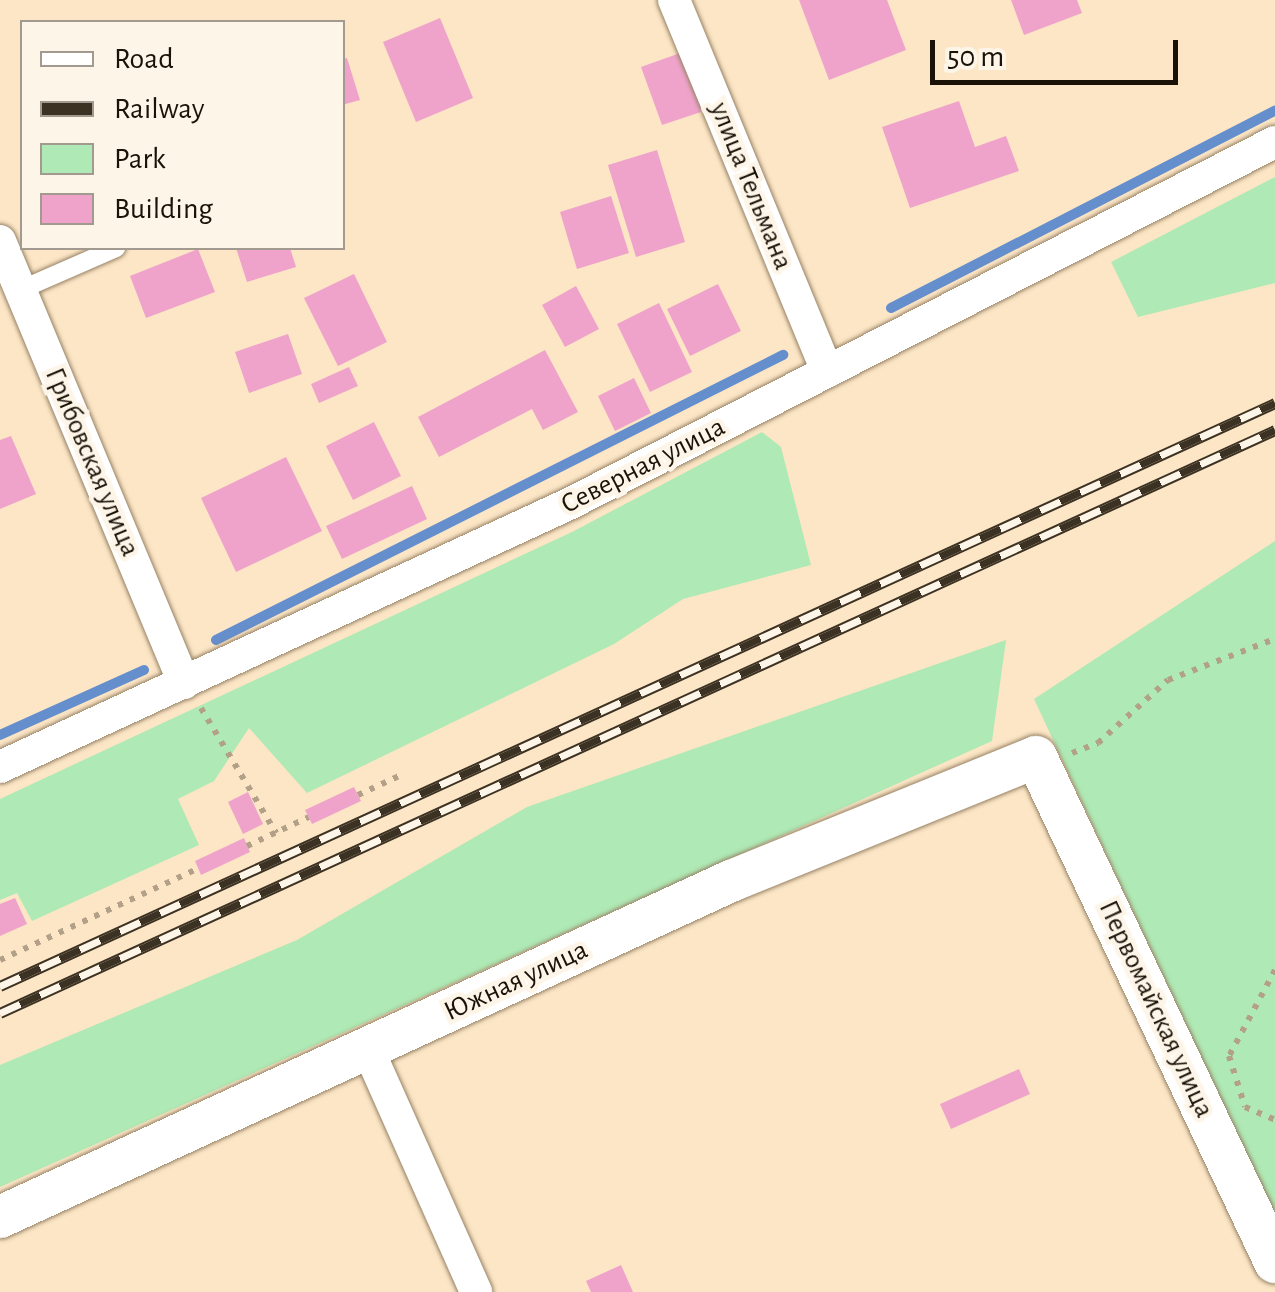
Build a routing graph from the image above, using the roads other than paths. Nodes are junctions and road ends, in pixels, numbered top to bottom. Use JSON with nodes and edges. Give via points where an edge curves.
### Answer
{"nodes":[{"id":1,"x":674,"y":0,"type":"edge"},
{"id":2,"x":1275,"y":142,"type":"edge"},
{"id":3,"x":0,"y":242,"type":"edge"},
{"id":4,"x":111,"y":250,"type":"edge"},
{"id":5,"x":20,"y":290,"type":"junction"},
{"id":6,"x":827,"y":372,"type":"junction"},
{"id":7,"x":184,"y":683,"type":"junction"},
{"id":8,"x":1036,"y":757,"type":"joint"},
{"id":9,"x":0,"y":767,"type":"edge"},
{"id":10,"x":368,"y":1049,"type":"junction"},
{"id":11,"x":0,"y":1216,"type":"edge"},
{"id":12,"x":1275,"y":1262,"type":"edge"},
{"id":13,"x":476,"y":1292,"type":"edge"}],
"edges":[{"from":1,"to":6,"type":"street","name":"улица Тельмана"},
{"from":2,"to":6,"type":"street","name":"Северная улица"},
{"from":3,"to":5,"type":"street","name":"Грибовская улица"},
{"from":4,"to":5,"type":"lane"},
{"from":5,"to":7,"type":"street","name":"Грибовская улица"},
{"from":6,"to":7,"type":"street","name":"Северная улица"},
{"from":7,"to":9,"type":"street","name":"Северная улица"},
{"from":8,"to":10,"type":"street","name":"Южная улица","via":[[730,881]]},
{"from":8,"to":12,"type":"street","name":"Первомайская улица"},
{"from":10,"to":11,"type":"street","name":"Южная улица"},
{"from":10,"to":13,"type":"street"}]}
